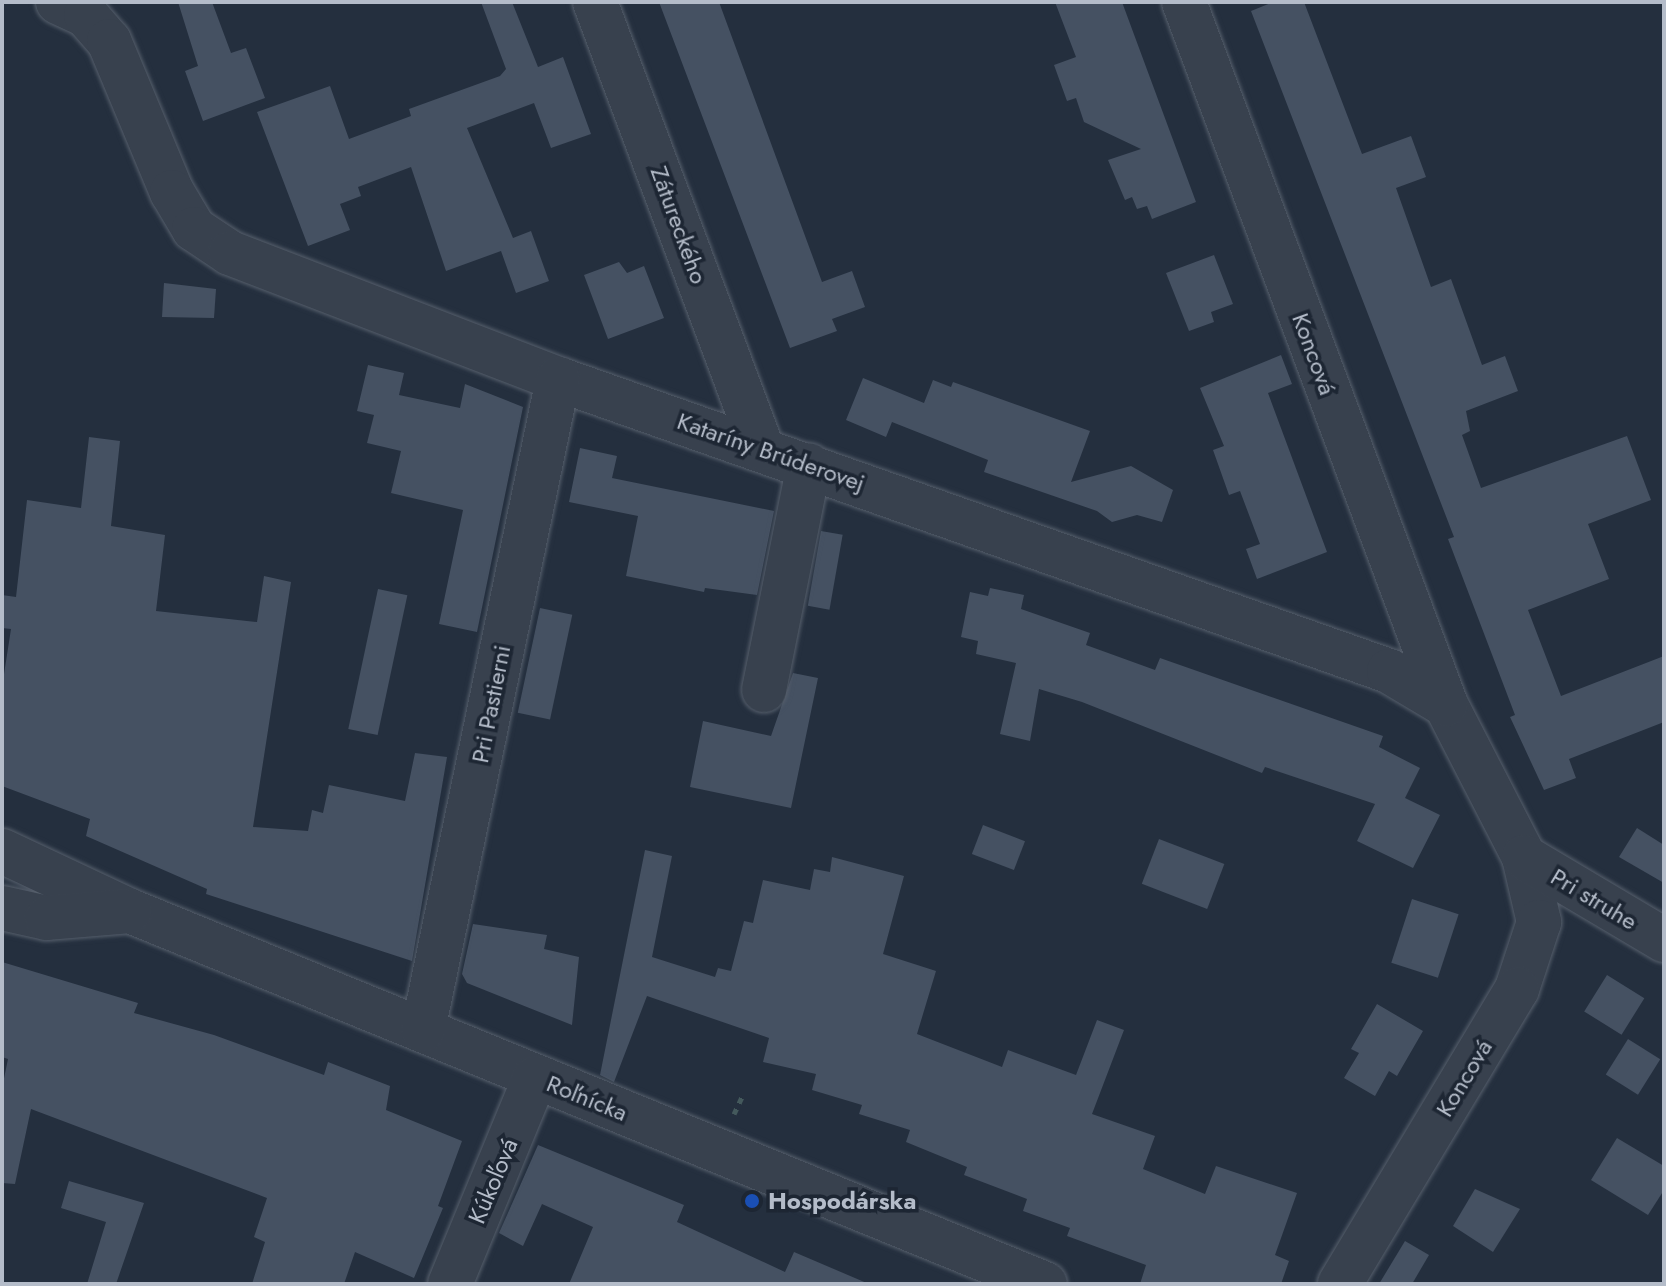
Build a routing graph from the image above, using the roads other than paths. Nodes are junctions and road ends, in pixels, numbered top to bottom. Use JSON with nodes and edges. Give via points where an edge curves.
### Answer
{"nodes":[{"id":1,"x":58,"y":2,"type":"edge"},
{"id":2,"x":595,"y":2,"type":"edge"},
{"id":3,"x":1184,"y":2,"type":"edge"},
{"id":4,"x":106,"y":22,"type":"edge"},
{"id":5,"x":558,"y":379,"type":"junction"},
{"id":6,"x":762,"y":448,"type":"junction"},
{"id":7,"x":809,"y":465,"type":"junction"},
{"id":8,"x":764,"y":690,"type":"dead end"},
{"id":9,"x":1446,"y":705,"type":"junction"},
{"id":10,"x":2,"y":851,"type":"edge"},
{"id":11,"x":1524,"y":857,"type":"junction"},
{"id":12,"x":2,"y":908,"type":"edge"},
{"id":13,"x":130,"y":911,"type":"junction"},
{"id":14,"x":1664,"y":940,"type":"edge"},
{"id":15,"x":423,"y":1030,"type":"junction"},
{"id":16,"x":535,"y":1078,"type":"junction"},
{"id":17,"x":450,"y":1284,"type":"edge"},
{"id":18,"x":1045,"y":1284,"type":"edge"},
{"id":19,"x":1340,"y":1284,"type":"edge"}],
"edges":[{"from":1,"to":4,"type":"street","name":"Kataríny Brúderovej"},
{"from":2,"to":6,"type":"street","name":"Zátureckého"},
{"from":3,"to":9,"type":"street","name":"Koncová"},
{"from":4,"to":5,"type":"street","name":"Kataríny Brúderovej","via":[[172,192],[194,229],[261,266]]},
{"from":5,"to":6,"type":"street","name":"Kataríny Brúderovej"},
{"from":5,"to":15,"type":"street","name":"Pri Pastierni"},
{"from":6,"to":7,"type":"street","name":"Kataríny Brúderovej"},
{"from":7,"to":8,"type":"street"},
{"from":7,"to":9,"type":"street","name":"Kataríny Brúderovej","via":[[1389,671]]},
{"from":9,"to":11,"type":"street"},
{"from":10,"to":13,"type":"street","name":"Roľnícka"},
{"from":11,"to":14,"type":"street","name":"Pri struhe"},
{"from":11,"to":19,"type":"street","name":"Koncová","via":[[1539,922],[1517,989]]},
{"from":12,"to":13,"type":"street","name":"Roľnícka","via":[[47,918]]},
{"from":13,"to":15,"type":"street","name":"Roľnícka"},
{"from":15,"to":16,"type":"street","name":"Roľnícka"},
{"from":16,"to":17,"type":"street","name":"Kúkoľová"},
{"from":16,"to":18,"type":"street","name":"Roľnícka"}]}
